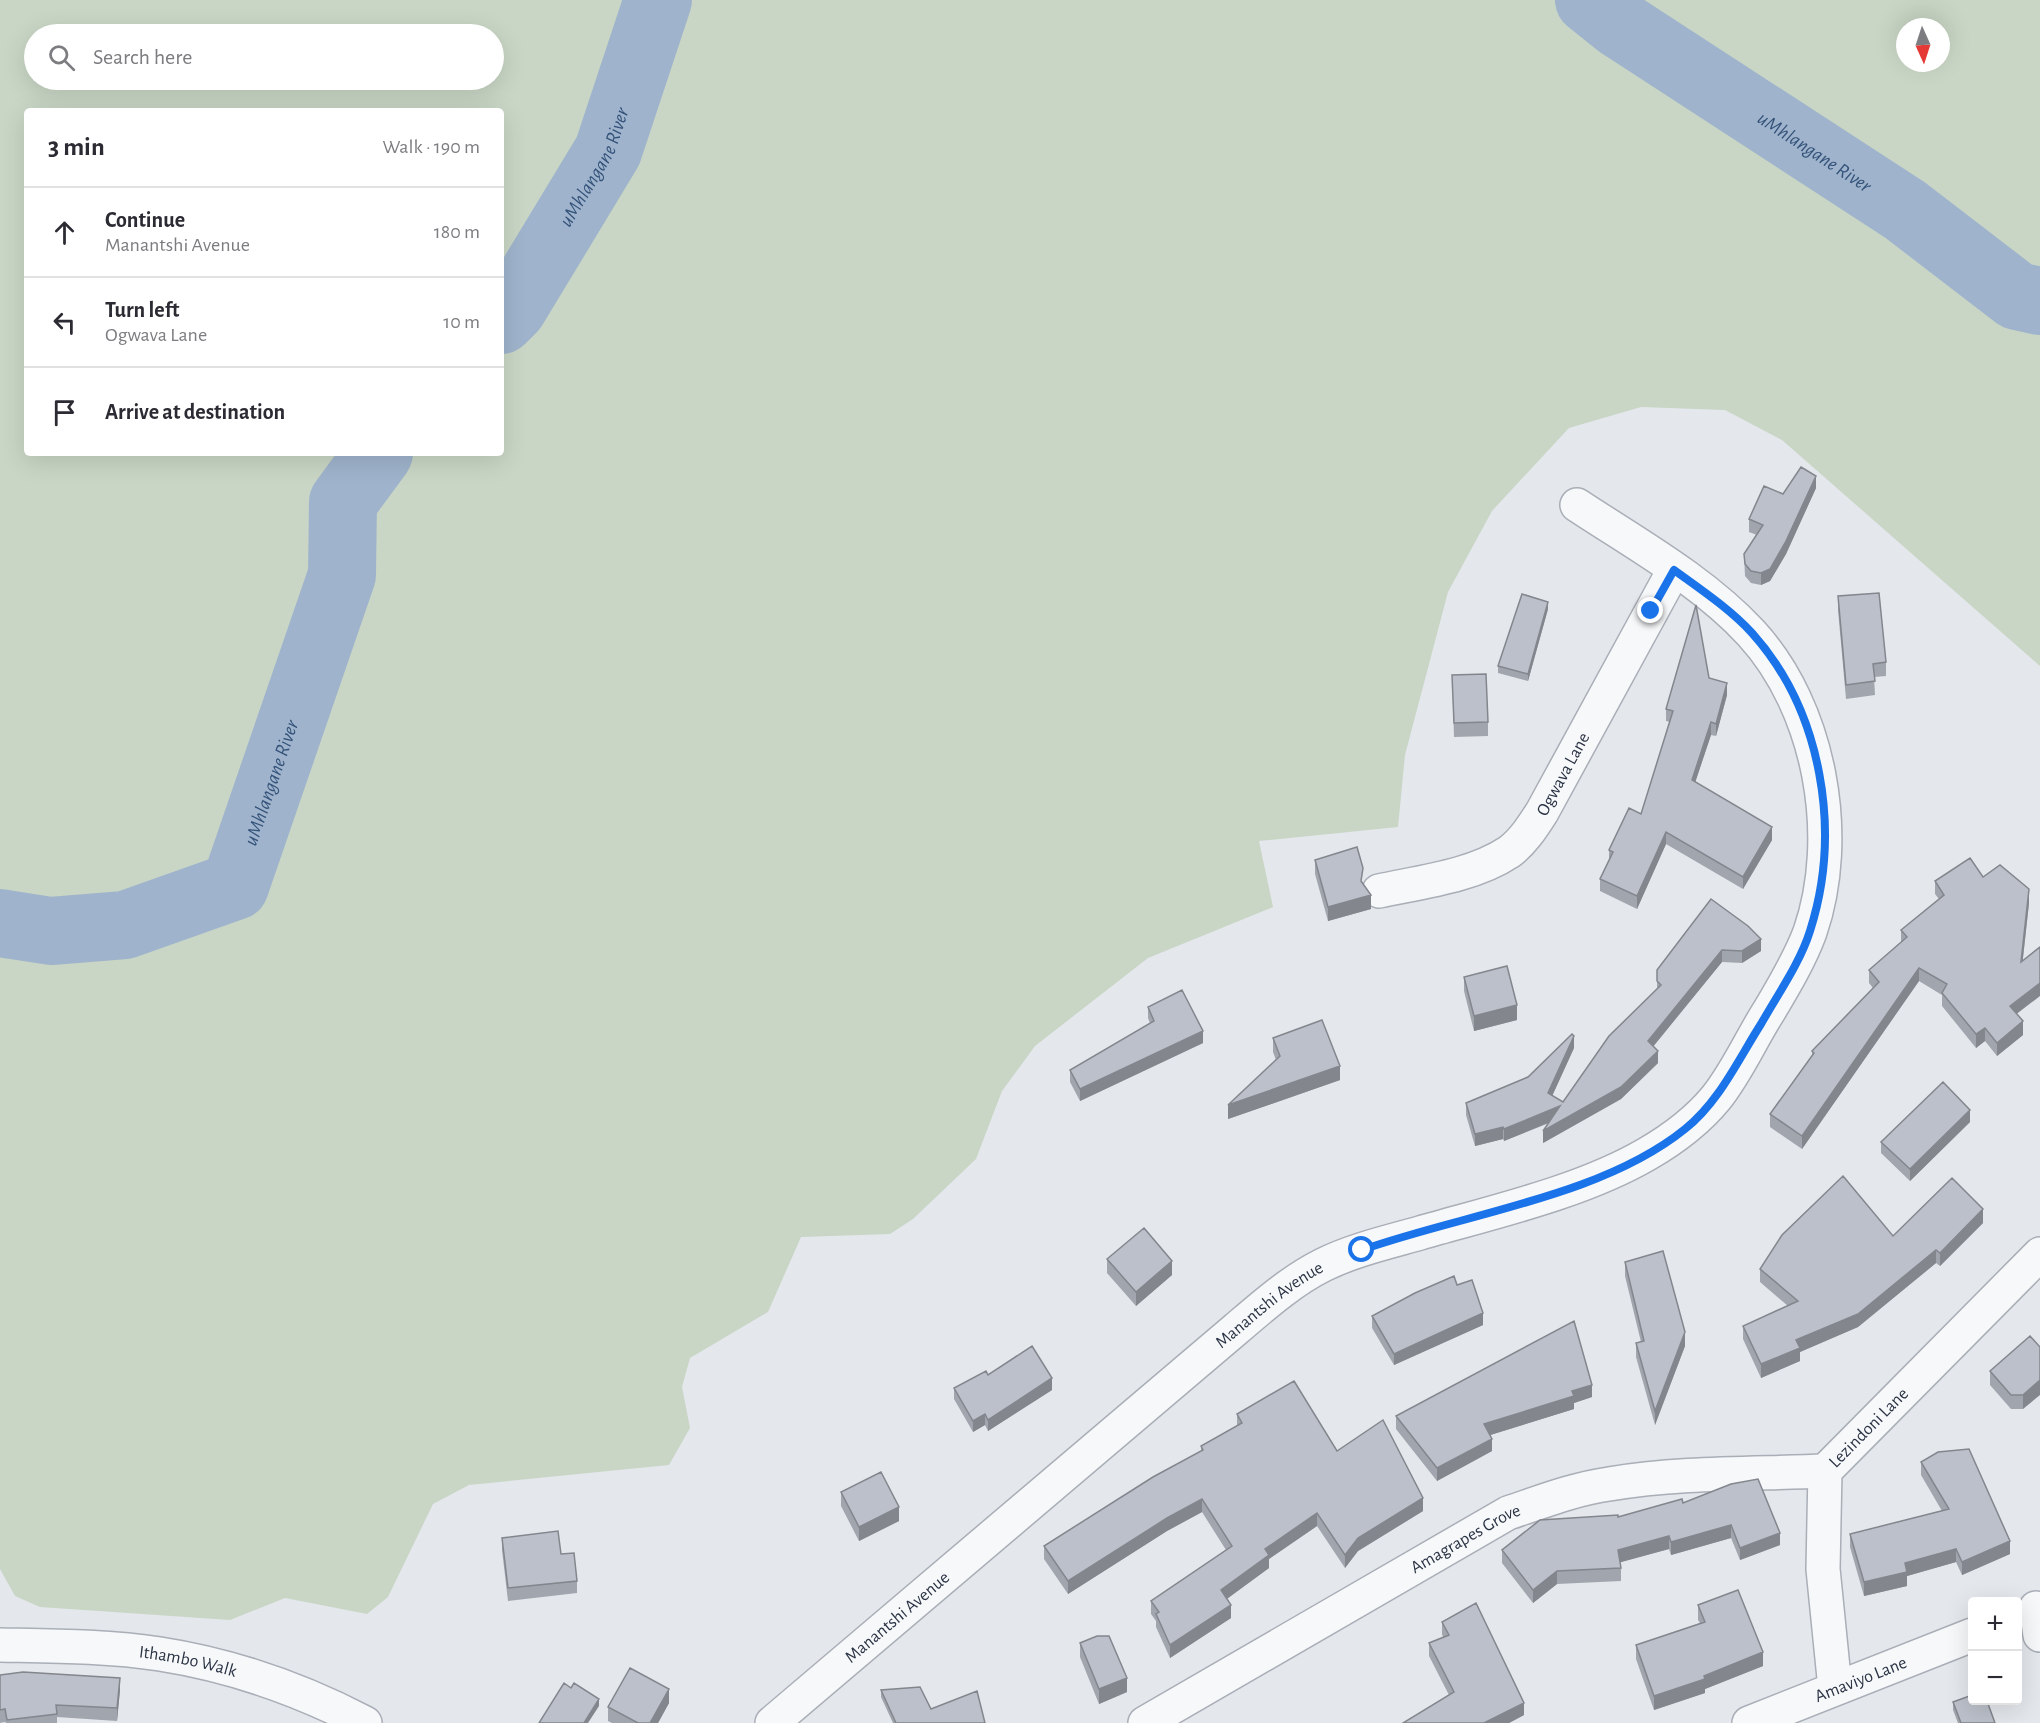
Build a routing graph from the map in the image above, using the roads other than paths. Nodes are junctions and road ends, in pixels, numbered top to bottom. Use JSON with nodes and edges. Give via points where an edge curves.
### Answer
{"nodes":[{"id":1,"x":1577,"y":506,"type":"dead end"},
{"id":2,"x":1674,"y":570,"type":"junction"},
{"id":3,"x":1379,"y":891,"type":"dead end"},
{"id":4,"x":2040,"y":1254,"type":"edge"},
{"id":5,"x":1825,"y":1471,"type":"junction"},
{"id":6,"x":1968,"y":1637,"type":"edge"},
{"id":7,"x":0,"y":1645,"type":"edge"},
{"id":8,"x":1835,"y":1688,"type":"junction"},
{"id":9,"x":364,"y":1723,"type":"edge"},
{"id":10,"x":772,"y":1723,"type":"edge"},
{"id":11,"x":1145,"y":1723,"type":"edge"},
{"id":12,"x":1749,"y":1723,"type":"edge"}],
"edges":[{"from":1,"to":2,"type":"street","name":"Manantshi Avenue"},
{"from":2,"to":3,"type":"street","name":"Ogwava Lane","via":[[1542,812],[1524,838],[1487,863]]},
{"from":2,"to":10,"type":"street","name":"Manantshi Avenue","via":[[1751,632],[1778,667],[1805,720],[1818,766],[1825,822],[1823,870],[1810,931],[1786,981],[1717,1097],[1685,1129],[1598,1179],[1324,1264],[1292,1285]]},
{"from":4,"to":5,"type":"street","name":"Lezindoni Lane"},
{"from":5,"to":8,"type":"street","name":"Lezindoni Lane","via":[[1823,1569]]},
{"from":5,"to":11,"type":"street","name":"Amagrapes Grove","via":[[1743,1472],[1608,1484],[1508,1513]]},
{"from":6,"to":8,"type":"street","name":"Amaviyo Lane"},
{"from":7,"to":9,"type":"street","name":"Ithambo Walk","via":[[160,1654],[226,1668]]},
{"from":8,"to":12,"type":"street","name":"Amaviyo Lane"}]}
